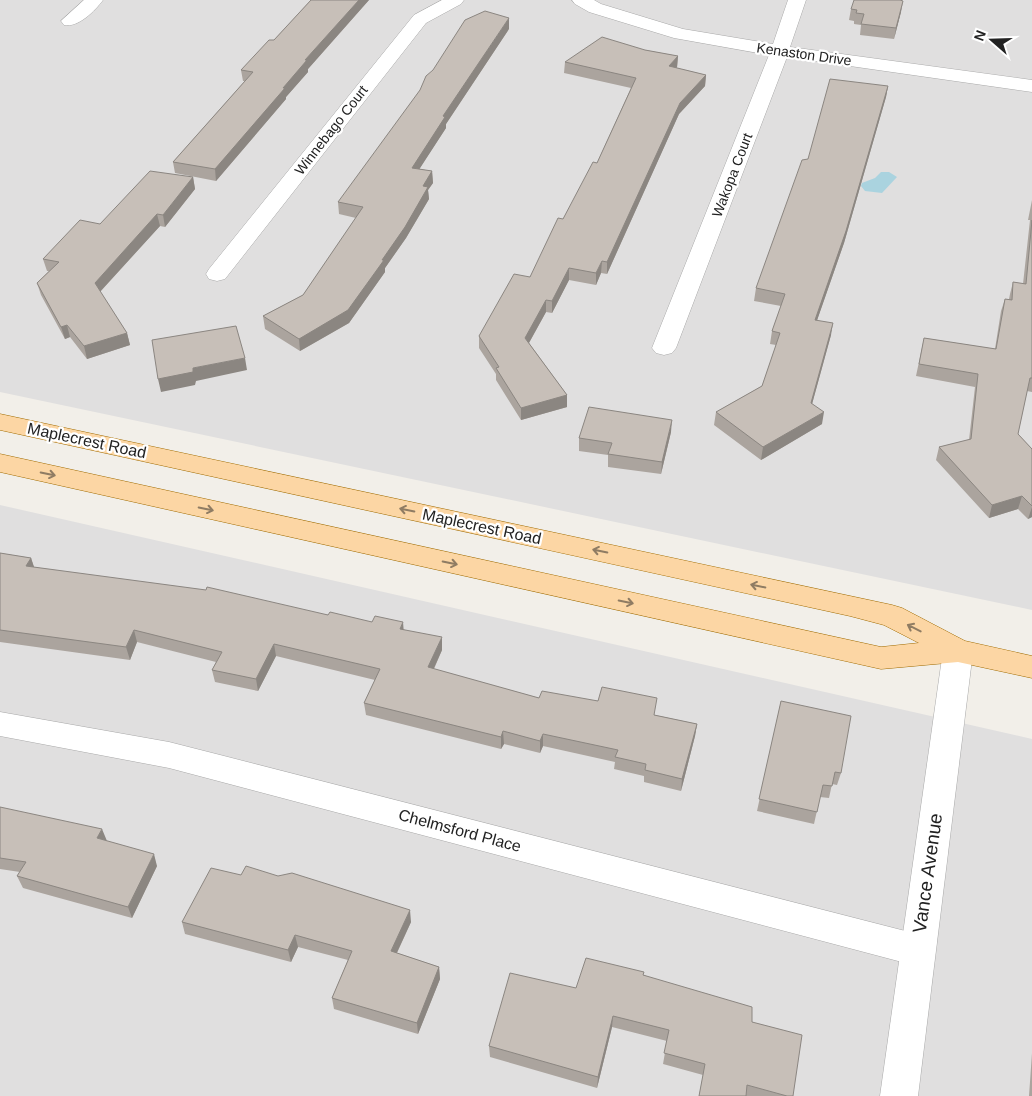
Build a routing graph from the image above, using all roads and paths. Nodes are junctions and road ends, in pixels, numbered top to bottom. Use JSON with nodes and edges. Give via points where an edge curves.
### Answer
{"nodes":[{"id":1,"x":94,"y":0,"type":"edge"},
{"id":2,"x":456,"y":0,"type":"edge"},
{"id":3,"x":581,"y":0,"type":"edge"},
{"id":4,"x":797,"y":0,"type":"edge"},
{"id":5,"x":70,"y":21,"type":"dead end"},
{"id":6,"x":780,"y":51,"type":"junction"},
{"id":7,"x":1032,"y":86,"type":"edge"},
{"id":8,"x":217,"y":274,"type":"dead end"},
{"id":9,"x":664,"y":348,"type":"dead end"},
{"id":10,"x":0,"y":422,"type":"edge"},
{"id":11,"x":0,"y":463,"type":"edge"},
{"id":12,"x":958,"y":651,"type":"junction"},
{"id":13,"x":1032,"y":667,"type":"edge"},
{"id":14,"x":0,"y":724,"type":"edge"},
{"id":15,"x":917,"y":950,"type":"junction"},
{"id":16,"x":899,"y":1096,"type":"edge"}],
"edges":[{"from":1,"to":5,"type":"street"},
{"from":2,"to":8,"type":"street","name":"Winnebago Court","via":[[420,19]]},
{"from":3,"to":6,"type":"street","name":"Kenaston Drive","via":[[595,8],[680,34]]},
{"from":4,"to":6,"type":"street","name":"Wakopa Court"},
{"from":6,"to":7,"type":"street","name":"Kenaston Drive"},
{"from":6,"to":9,"type":"street","name":"Wakopa Court"},
{"from":12,"to":10,"type":"main road","name":"Maplecrest Road","one_way":true,"via":[[892,616]]},
{"from":11,"to":12,"type":"main road","name":"Maplecrest Road","one_way":true,"via":[[881,658]]},
{"from":12,"to":13,"type":"main road","name":"Maplecrest Road"},
{"from":12,"to":15,"type":"street","name":"Vance Avenue"},
{"from":14,"to":15,"type":"street","name":"Chelmsford Place","via":[[224,768]]},
{"from":15,"to":16,"type":"street","name":"Vance Avenue"}]}
